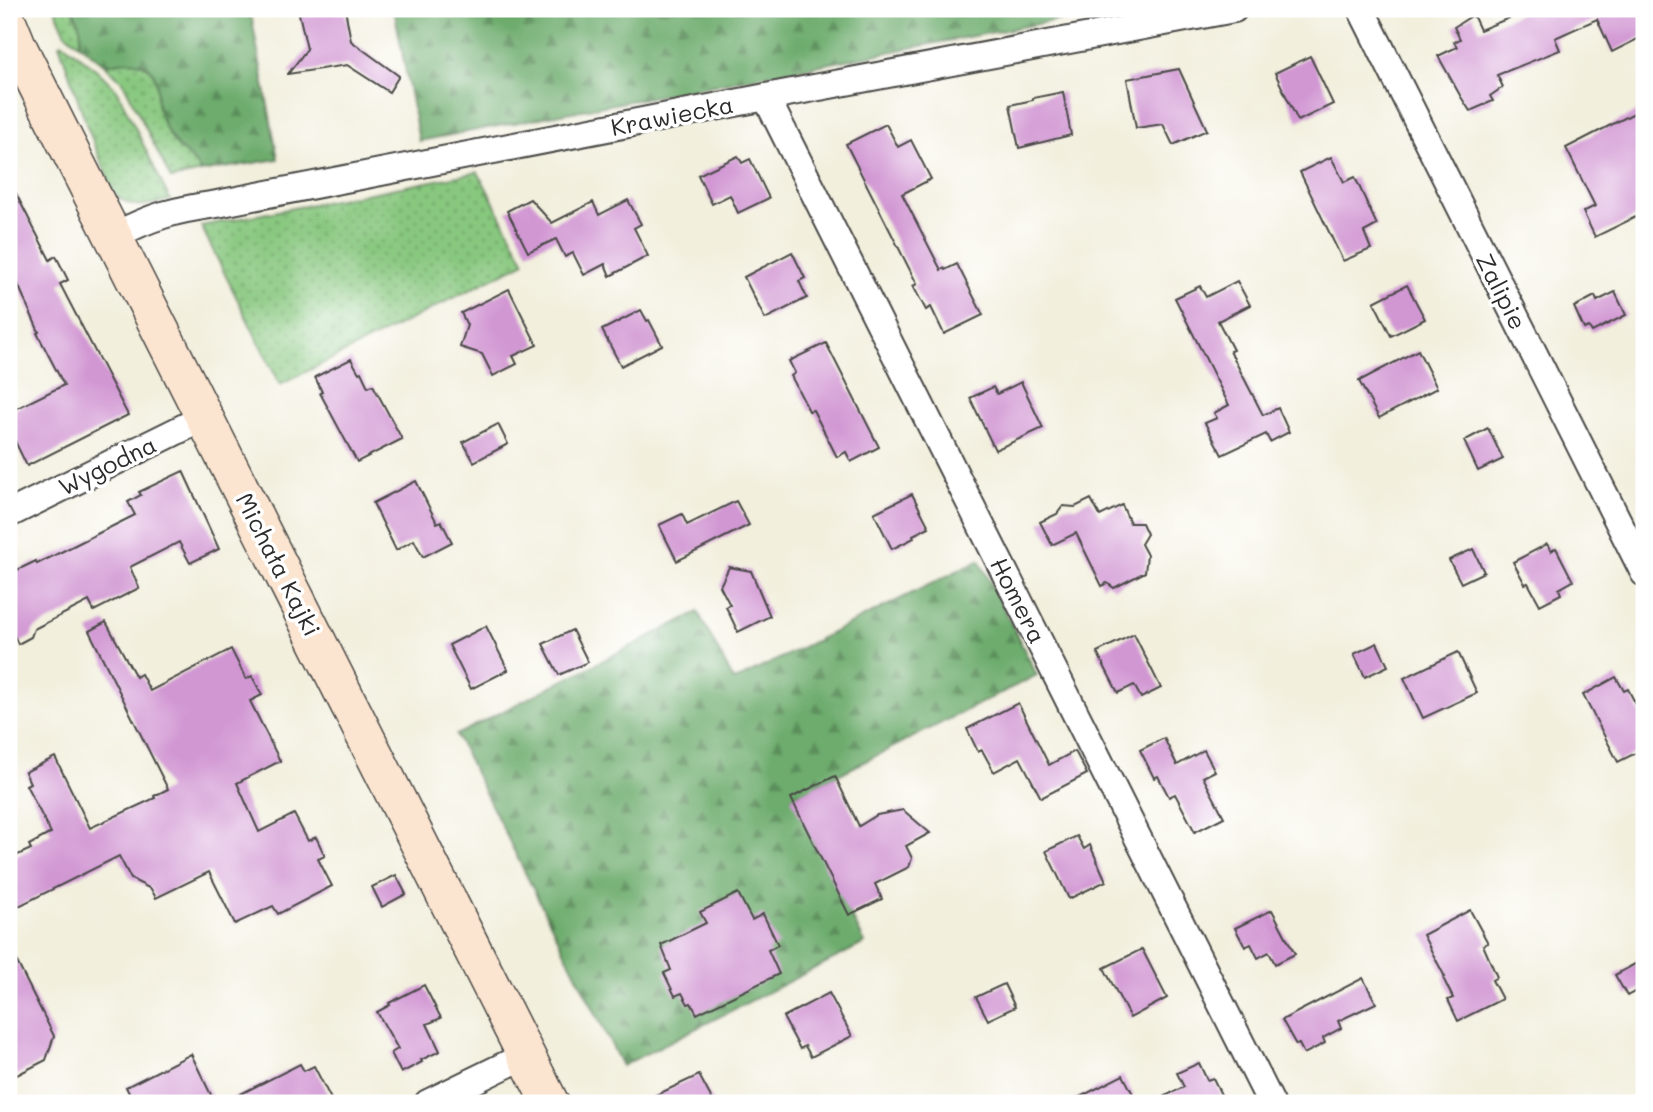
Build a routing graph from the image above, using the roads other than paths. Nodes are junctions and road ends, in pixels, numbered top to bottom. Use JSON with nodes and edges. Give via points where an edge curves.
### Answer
{"nodes":[{"id":1,"x":1234,"y":9,"type":"edge"},
{"id":2,"x":1360,"y":9,"type":"edge"},
{"id":3,"x":9,"y":25,"type":"edge"},
{"id":4,"x":766,"y":97,"type":"junction"},
{"id":5,"x":114,"y":236,"type":"junction"},
{"id":6,"x":205,"y":417,"type":"junction"},
{"id":7,"x":9,"y":514,"type":"edge"},
{"id":8,"x":1644,"y":573,"type":"edge"},
{"id":9,"x":526,"y":1055,"type":"junction"},
{"id":10,"x":428,"y":1103,"type":"edge"},
{"id":11,"x":550,"y":1103,"type":"edge"},
{"id":12,"x":1271,"y":1103,"type":"edge"}],
"edges":[{"from":1,"to":4,"type":"street","name":"Krawiecka"},
{"from":2,"to":8,"type":"street","name":"Zalipie"},
{"from":3,"to":5,"type":"street","name":"Michała Kajki"},
{"from":4,"to":5,"type":"street","name":"Krawiecka","via":[[182,209]]},
{"from":4,"to":12,"type":"street","name":"Homera"},
{"from":5,"to":6,"type":"street","name":"Michała Kajki"},
{"from":6,"to":7,"type":"street","name":"Wygodna"},
{"from":6,"to":9,"type":"street","name":"Michała Kajki"},
{"from":9,"to":10,"type":"street"},
{"from":9,"to":11,"type":"street","name":"Michała Kajki"}]}
